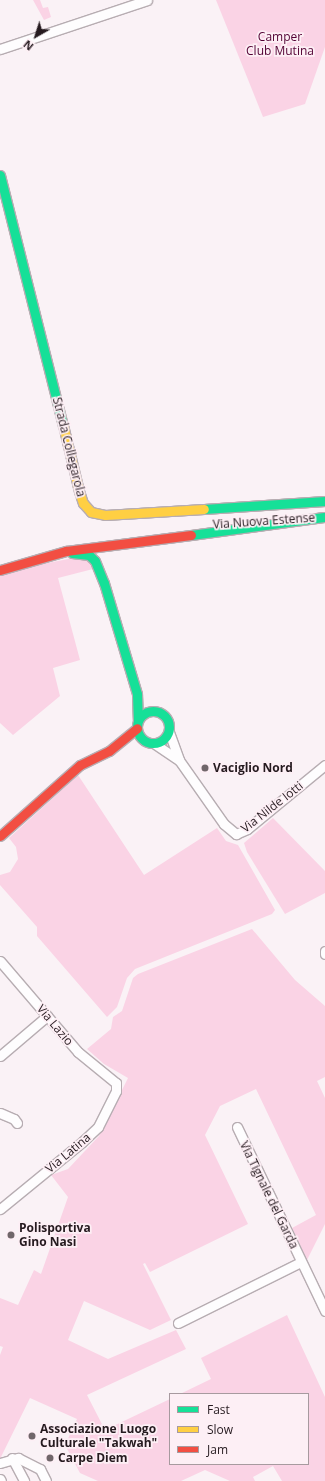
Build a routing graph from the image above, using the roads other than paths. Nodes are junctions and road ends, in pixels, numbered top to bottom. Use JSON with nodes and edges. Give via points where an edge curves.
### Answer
{"nodes":[{"id":1,"x":147,"y":0,"type":"edge"},
{"id":2,"x":0,"y":49,"type":"edge"},
{"id":3,"x":0,"y":175,"type":"edge"},
{"id":4,"x":325,"y":501,"type":"edge"},
{"id":5,"x":148,"y":530,"type":"dead end"},
{"id":6,"x":75,"y":540,"type":"dead end"},
{"id":7,"x":137,"y":542,"type":"junction"},
{"id":8,"x":66,"y":551,"type":"junction"},
{"id":9,"x":0,"y":560,"type":"edge"},
{"id":10,"x":0,"y":570,"type":"edge"},
{"id":11,"x":101,"y":570,"type":"junction"},
{"id":12,"x":137,"y":694,"type":"junction"},
{"id":13,"x":157,"y":711,"type":"junction"},
{"id":14,"x":138,"y":724,"type":"junction"},
{"id":15,"x":169,"y":732,"type":"junction"},
{"id":16,"x":150,"y":743,"type":"junction"},
{"id":17,"x":108,"y":751,"type":"junction"},
{"id":18,"x":180,"y":760,"type":"junction"},
{"id":19,"x":325,"y":765,"type":"edge"},
{"id":20,"x":0,"y":836,"type":"edge"},
{"id":21,"x":0,"y":961,"type":"edge"},
{"id":22,"x":48,"y":1016,"type":"junction"},
{"id":23,"x":0,"y":1056,"type":"edge"},
{"id":24,"x":116,"y":1083,"type":"joint"},
{"id":25,"x":0,"y":1113,"type":"edge"},
{"id":26,"x":17,"y":1123,"type":"dead end"},
{"id":27,"x":237,"y":1128,"type":"dead end"},
{"id":28,"x":0,"y":1208,"type":"edge"},
{"id":29,"x":301,"y":1262,"type":"junction"},
{"id":30,"x":325,"y":1311,"type":"edge"},
{"id":31,"x":178,"y":1323,"type":"dead end"},
{"id":32,"x":12,"y":1458,"type":"junction"},
{"id":33,"x":0,"y":1463,"type":"edge"},
{"id":34,"x":24,"y":1481,"type":"edge"},
{"id":35,"x":46,"y":1481,"type":"edge"}],
"edges":[{"from":1,"to":2,"type":"street"},
{"from":3,"to":4,"type":"main road","name":"Strada Collegarola","via":[[79,491],[83,503],[91,512],[105,515]]},
{"from":5,"to":7,"type":"main road","name":"Via Nuova Estense","via":[[324,517]]},
{"from":6,"to":9,"type":"main road"},
{"from":7,"to":8,"type":"main road","name":"Via Nuova Estense"},
{"from":7,"to":11,"type":"main road","via":[[109,553]]},
{"from":8,"to":10,"type":"main road","name":"Via Nuova Estense"},
{"from":8,"to":11,"type":"main road","via":[[89,556]]},
{"from":11,"to":12,"type":"main road"},
{"from":12,"to":13,"type":"main road"},
{"from":12,"to":14,"type":"main road"},
{"from":13,"to":14,"type":"main road","via":[[148,711]]},
{"from":13,"to":15,"type":"main road","via":[[168,720]]},
{"from":14,"to":16,"type":"main road","via":[[139,736]]},
{"from":14,"to":17,"type":"main road"},
{"from":15,"to":16,"type":"main road","via":[[163,741]]},
{"from":15,"to":18,"type":"street","name":"Via Nilde Iotti"},
{"from":16,"to":17,"type":"main road"},
{"from":16,"to":18,"type":"street","name":"Via Nilde Iotti"},
{"from":17,"to":20,"type":"main road","via":[[80,765]]},
{"from":18,"to":19,"type":"street","name":"Via Nilde Iotti","via":[[224,824],[236,834],[247,829]]},
{"from":21,"to":22,"type":"street","name":"Via Lazio"},
{"from":22,"to":23,"type":"street"},
{"from":22,"to":24,"type":"street","name":"Via Lazio","via":[[78,1052]]},
{"from":24,"to":28,"type":"street","name":"Via Latina","via":[[116,1091],[98,1127]]},
{"from":25,"to":26,"type":"street"},
{"from":27,"to":29,"type":"street","name":"Via Tignale del Garda"},
{"from":29,"to":30,"type":"street","name":"Via Tignale del Garda"},
{"from":29,"to":31,"type":"street","name":"Via Tignale del Garda"},
{"from":32,"to":33,"type":"street"},
{"from":32,"to":34,"type":"street"},
{"from":32,"to":35,"type":"street","via":[[40,1469]]}]}
